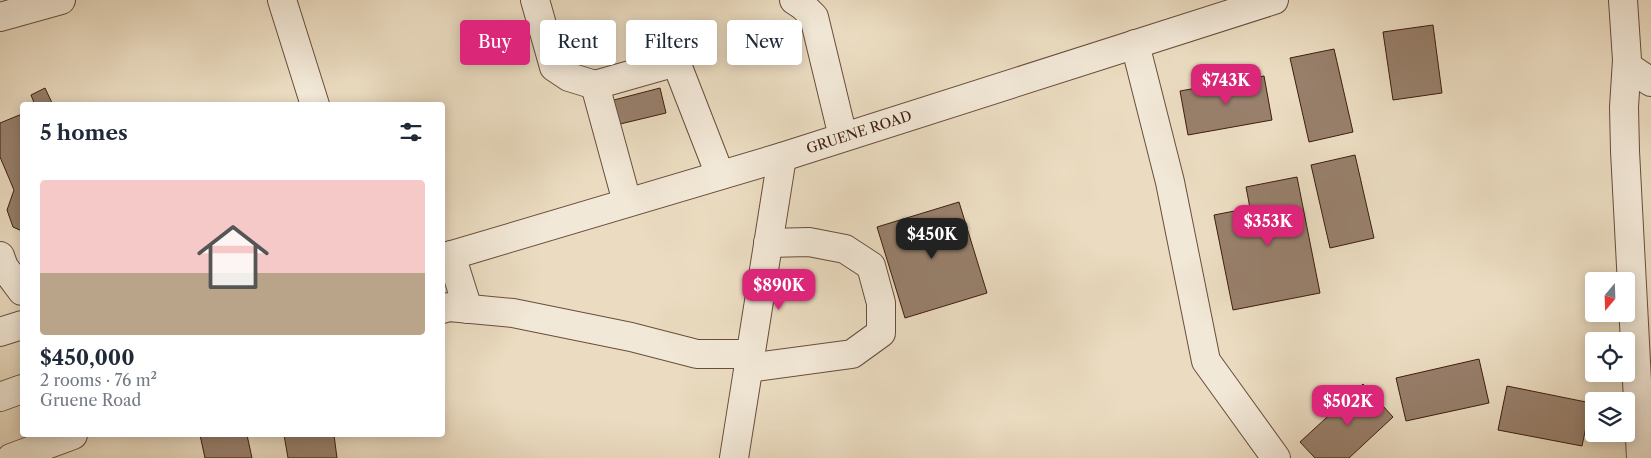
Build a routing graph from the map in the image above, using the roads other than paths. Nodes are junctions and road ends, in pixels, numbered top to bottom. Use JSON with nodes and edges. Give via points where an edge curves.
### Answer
{"nodes":[{"id":1,"x":61,"y":0,"type":"edge"},
{"id":2,"x":282,"y":0,"type":"edge"},
{"id":3,"x":535,"y":0,"type":"edge"},
{"id":4,"x":1274,"y":0,"type":"edge"},
{"id":5,"x":1623,"y":0,"type":"edge"},
{"id":6,"x":810,"y":6,"type":"edge"},
{"id":7,"x":0,"y":16,"type":"edge"},
{"id":8,"x":1135,"y":44,"type":"junction"},
{"id":9,"x":1627,"y":66,"type":"junction"},
{"id":10,"x":1651,"y":82,"type":"edge"},
{"id":11,"x":595,"y":85,"type":"junction"},
{"id":12,"x":314,"y":102,"type":"edge"},
{"id":13,"x":843,"y":137,"type":"junction"},
{"id":14,"x":782,"y":157,"type":"junction"},
{"id":15,"x":720,"y":175,"type":"junction"},
{"id":16,"x":627,"y":202,"type":"junction"},
{"id":17,"x":768,"y":243,"type":"junction"},
{"id":18,"x":0,"y":256,"type":"edge"},
{"id":19,"x":446,"y":257,"type":"edge"},
{"id":20,"x":20,"y":289,"type":"edge"},
{"id":21,"x":455,"y":309,"type":"edge"},
{"id":22,"x":20,"y":326,"type":"edge"},
{"id":23,"x":0,"y":332,"type":"edge"},
{"id":24,"x":749,"y":361,"type":"junction"},
{"id":25,"x":20,"y":390,"type":"edge"},
{"id":26,"x":0,"y":397,"type":"edge"},
{"id":27,"x":1645,"y":418,"type":"edge"},
{"id":28,"x":68,"y":437,"type":"edge"},
{"id":29,"x":11,"y":458,"type":"edge"},
{"id":30,"x":734,"y":458,"type":"edge"},
{"id":31,"x":1276,"y":458,"type":"edge"},
{"id":32,"x":1641,"y":458,"type":"edge"}],
"edges":[{"from":1,"to":7,"type":"street"},
{"from":2,"to":12,"type":"street"},
{"from":3,"to":11,"type":"street","via":[[554,67],[569,77]]},
{"from":4,"to":8,"type":"street","name":"GRUENE ROAD"},
{"from":5,"to":9,"type":"street"},
{"from":6,"to":13,"type":"street"},
{"from":8,"to":13,"type":"street","name":"GRUENE ROAD"},
{"from":8,"to":31,"type":"street","via":[[1170,182],[1206,360]]},
{"from":9,"to":10,"type":"street"},
{"from":9,"to":27,"type":"street","via":[[1625,151]]},
{"from":11,"to":15,"type":"street","via":[[676,62]]},
{"from":11,"to":16,"type":"street"},
{"from":13,"to":14,"type":"street","name":"GRUENE ROAD"},
{"from":14,"to":15,"type":"street","name":"GRUENE ROAD"},
{"from":14,"to":17,"type":"street"},
{"from":15,"to":16,"type":"street","name":"GRUENE ROAD"},
{"from":16,"to":19,"type":"street","name":"GRUENE ROAD"},
{"from":17,"to":24,"type":"street"},
{"from":17,"to":24,"type":"street","via":[[809,242],[845,250],[871,266],[881,303],[881,332],[852,354]]},
{"from":18,"to":20,"type":"street"},
{"from":19,"to":21,"type":"street"},
{"from":21,"to":24,"type":"street","via":[[513,313],[697,354]]},
{"from":22,"to":23,"type":"street"},
{"from":24,"to":30,"type":"street"},
{"from":25,"to":26,"type":"street"},
{"from":27,"to":32,"type":"street"},
{"from":28,"to":29,"type":"street"}]}
